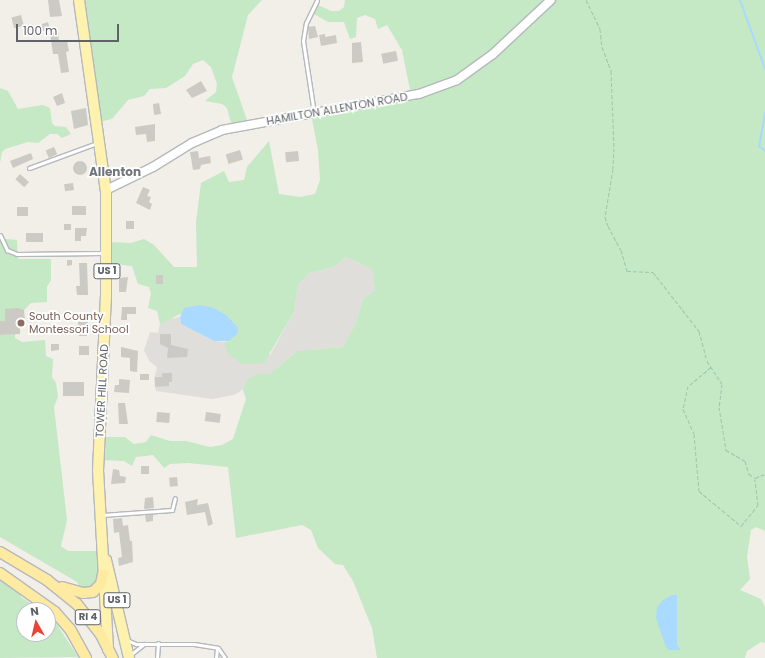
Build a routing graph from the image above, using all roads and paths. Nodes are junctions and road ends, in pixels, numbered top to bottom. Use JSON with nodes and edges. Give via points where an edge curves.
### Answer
{"nodes":[{"id":1,"x":79,"y":0,"type":"edge"},
{"id":2,"x":317,"y":0,"type":"edge"},
{"id":3,"x":551,"y":0,"type":"edge"},
{"id":4,"x":586,"y":0,"type":"edge"},
{"id":5,"x":314,"y":113,"type":"junction"},
{"id":6,"x":100,"y":142,"type":"junction"},
{"id":7,"x":30,"y":168,"type":"dead end"},
{"id":8,"x":106,"y":190,"type":"junction"},
{"id":9,"x":0,"y":235,"type":"edge"},
{"id":10,"x":107,"y":253,"type":"junction"},
{"id":11,"x":711,"y":367,"type":"junction"},
{"id":12,"x":765,"y":474,"type":"edge"},
{"id":13,"x":755,"y":478,"type":"junction"},
{"id":14,"x":175,"y":498,"type":"dead end"},
{"id":15,"x":100,"y":515,"type":"junction"},
{"id":16,"x":101,"y":543,"type":"junction"},
{"id":17,"x":0,"y":552,"type":"edge"},
{"id":18,"x":0,"y":573,"type":"edge"},
{"id":19,"x":103,"y":574,"type":"junction"},
{"id":20,"x":54,"y":584,"type":"junction"},
{"id":21,"x":127,"y":640,"type":"junction"},
{"id":22,"x":158,"y":643,"type":"junction"},
{"id":23,"x":144,"y":644,"type":"junction"},
{"id":24,"x":108,"y":647,"type":"junction"},
{"id":25,"x":217,"y":648,"type":"junction"},
{"id":26,"x":129,"y":657,"type":"edge"},
{"id":27,"x":86,"y":658,"type":"edge"},
{"id":28,"x":108,"y":658,"type":"edge"},
{"id":29,"x":113,"y":658,"type":"edge"},
{"id":30,"x":157,"y":658,"type":"edge"},
{"id":31,"x":216,"y":658,"type":"edge"},
{"id":32,"x":225,"y":658,"type":"edge"}],
"edges":[{"from":1,"to":6,"type":"main road","name":"TOWER HILL ROAD","number":"US 1"},
{"from":2,"to":5,"type":"lane","via":[[306,23],[303,41]]},
{"from":3,"to":5,"type":"street","name":"HAMILTON ALLENTON ROAD","via":[[493,54],[457,80],[419,94]]},
{"from":4,"to":11,"type":"path","via":[[600,29],[611,78],[614,162],[605,217],[608,226],[621,250],[627,271],[653,272],[699,331]]},
{"from":5,"to":8,"type":"street","name":"HAMILTON ALLENTON ROAD","via":[[222,130],[192,143]]},
{"from":6,"to":7,"type":"lane"},
{"from":6,"to":8,"type":"main road","name":"TOWER HILL ROAD","number":"US 1"},
{"from":8,"to":10,"type":"main road","name":"TOWER HILL ROAD","number":"US 1"},
{"from":9,"to":10,"type":"lane","via":[[7,250],[16,254]]},
{"from":10,"to":15,"type":"main road","name":"TOWER HILL ROAD","number":"US 1","via":[[98,470]]},
{"from":11,"to":13,"type":"path","via":[[722,384],[719,407],[726,450],[745,461],[749,474]]},
{"from":11,"to":13,"type":"path","via":[[688,386],[683,409],[694,434],[698,491],[741,526],[758,505]]},
{"from":12,"to":13,"type":"path"},
{"from":14,"to":15,"type":"lane","via":[[172,510]]},
{"from":15,"to":16,"type":"main road","name":"TOWER HILL ROAD","number":"US 1"},
{"from":16,"to":19,"type":"main road","name":"TOWER HILL ROAD","number":"US 1"},
{"from":16,"to":21,"type":"main road","name":"TOWER HILL ROAD","number":"US 1"},
{"from":17,"to":20,"type":"highway","number":"RI 4"},
{"from":18,"to":27,"type":"highway","number":"RI 4","via":[[55,612],[70,629]]},
{"from":19,"to":20,"type":"highway","via":[[100,586],[87,593]]},
{"from":19,"to":24,"type":"main road","name":"TOWER HILL ROAD","number":"US 1"},
{"from":20,"to":24,"type":"highway","number":"RI 4","via":[[77,604]]},
{"from":21,"to":23,"type":"lane"},
{"from":21,"to":26,"type":"main road","name":"TOWER HILL ROAD","number":"US 1"},
{"from":22,"to":23,"type":"lane"},
{"from":22,"to":25,"type":"lane","via":[[194,644]]},
{"from":22,"to":30,"type":"lane"},
{"from":23,"to":26,"type":"lane"},
{"from":24,"to":28,"type":"main road","name":"TOWER HILL ROAD","number":"US 1"},
{"from":24,"to":29,"type":"highway","number":"RI 4"},
{"from":25,"to":31,"type":"lane"},
{"from":25,"to":32,"type":"lane"}]}
